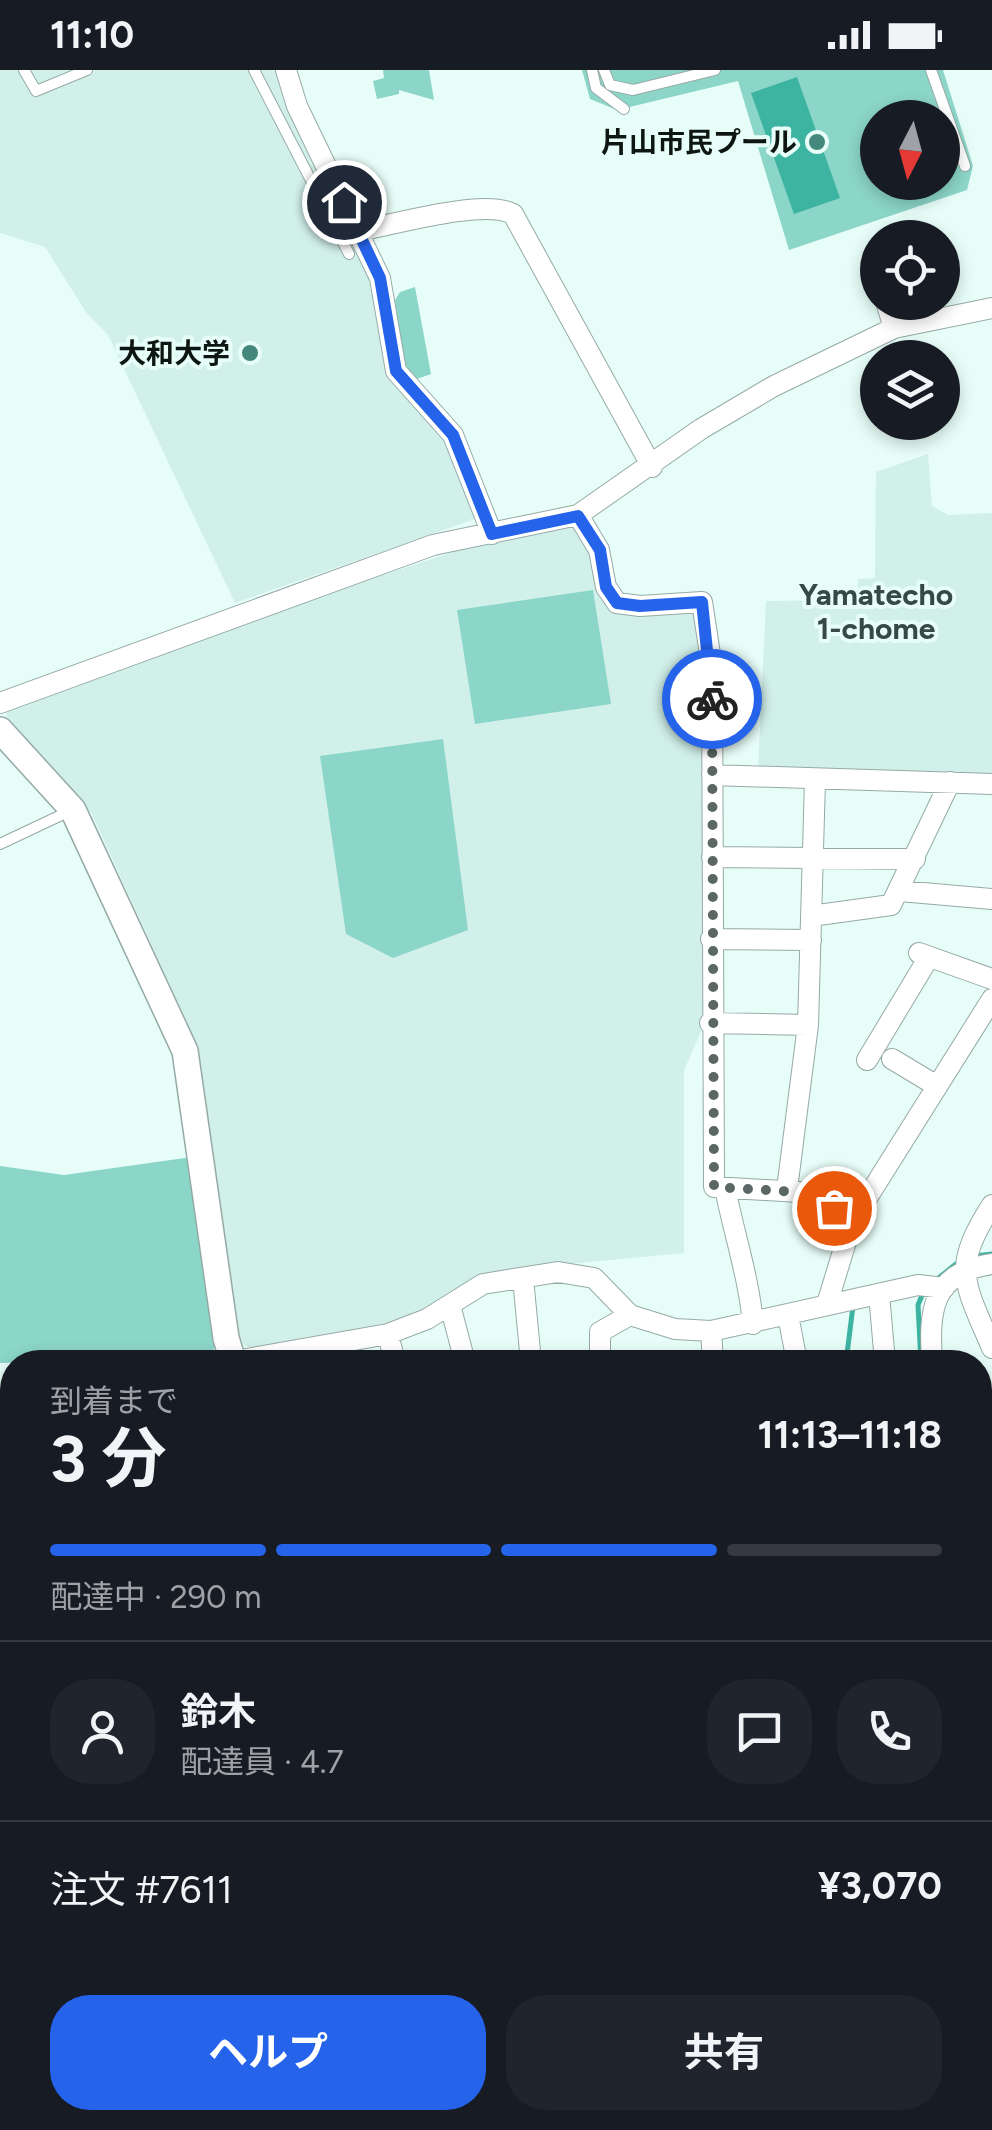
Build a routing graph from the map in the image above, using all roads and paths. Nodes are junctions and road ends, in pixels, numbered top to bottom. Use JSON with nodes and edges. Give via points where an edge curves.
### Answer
{"nodes":[{"id":1,"x":24,"y":70,"type":"edge"},
{"id":2,"x":88,"y":70,"type":"edge"},
{"id":3,"x":254,"y":70,"type":"edge"},
{"id":4,"x":286,"y":70,"type":"edge"},
{"id":5,"x":592,"y":70,"type":"edge"},
{"id":6,"x":604,"y":70,"type":"edge"},
{"id":7,"x":715,"y":70,"type":"edge"},
{"id":8,"x":931,"y":70,"type":"edge"},
{"id":9,"x":69,"y":74,"type":"edge"},
{"id":10,"x":624,"y":109,"type":"dead end"},
{"id":11,"x":965,"y":166,"type":"dead end"},
{"id":12,"x":358,"y":232,"type":"junction"},
{"id":13,"x":349,"y":254,"type":"dead end"},
{"id":14,"x":992,"y":308,"type":"edge"},
{"id":15,"x":892,"y":320,"type":"edge"},
{"id":16,"x":894,"y":328,"type":"junction"},
{"id":17,"x":652,"y":467,"type":"junction"},
{"id":18,"x":578,"y":516,"type":"junction"},
{"id":19,"x":492,"y":534,"type":"junction"},
{"id":20,"x":0,"y":703,"type":"edge"},
{"id":21,"x":0,"y":730,"type":"edge"},
{"id":22,"x":712,"y":775,"type":"junction"},
{"id":23,"x":814,"y":780,"type":"junction"},
{"id":24,"x":950,"y":782,"type":"junction"},
{"id":25,"x":992,"y":784,"type":"edge"},
{"id":26,"x":73,"y":810,"type":"junction"},
{"id":27,"x":0,"y":844,"type":"edge"},
{"id":28,"x":712,"y":856,"type":"junction"},
{"id":29,"x":813,"y":857,"type":"junction"},
{"id":30,"x":914,"y":859,"type":"junction"},
{"id":31,"x":900,"y":891,"type":"junction"},
{"id":32,"x":992,"y":899,"type":"edge"},
{"id":33,"x":812,"y":916,"type":"junction"},
{"id":34,"x":711,"y":939,"type":"junction"},
{"id":35,"x":811,"y":940,"type":"junction"},
{"id":36,"x":992,"y":980,"type":"edge"},
{"id":37,"x":992,"y":1000,"type":"edge"},
{"id":38,"x":710,"y":1023,"type":"junction"},
{"id":39,"x":808,"y":1025,"type":"junction"},
{"id":40,"x":892,"y":1059,"type":"dead end"},
{"id":41,"x":867,"y":1060,"type":"dead end"},
{"id":42,"x":937,"y":1086,"type":"junction"},
{"id":43,"x":724,"y":1188,"type":"junction"},
{"id":44,"x":787,"y":1189,"type":"junction"},
{"id":45,"x":992,"y":1205,"type":"edge"},
{"id":46,"x":852,"y":1222,"type":"junction"},
{"id":47,"x":992,"y":1264,"type":"edge"},
{"id":48,"x":965,"y":1274,"type":"junction"},
{"id":49,"x":524,"y":1278,"type":"junction"},
{"id":50,"x":935,"y":1286,"type":"junction"},
{"id":51,"x":880,"y":1294,"type":"junction"},
{"id":52,"x":828,"y":1304,"type":"junction"},
{"id":53,"x":450,"y":1305,"type":"junction"},
{"id":54,"x":630,"y":1315,"type":"junction"},
{"id":55,"x":788,"y":1315,"type":"junction"},
{"id":56,"x":752,"y":1324,"type":"junction"},
{"id":57,"x":711,"y":1331,"type":"junction"},
{"id":58,"x":388,"y":1334,"type":"junction"},
{"id":59,"x":992,"y":1348,"type":"edge"},
{"id":60,"x":229,"y":1350,"type":"edge"},
{"id":61,"x":299,"y":1350,"type":"edge"},
{"id":62,"x":392,"y":1350,"type":"edge"},
{"id":63,"x":463,"y":1350,"type":"edge"},
{"id":64,"x":530,"y":1350,"type":"edge"},
{"id":65,"x":600,"y":1350,"type":"edge"},
{"id":66,"x":713,"y":1350,"type":"edge"},
{"id":67,"x":795,"y":1350,"type":"edge"},
{"id":68,"x":884,"y":1350,"type":"edge"},
{"id":69,"x":932,"y":1350,"type":"edge"}],
"edges":[{"from":1,"to":9,"type":"lane","via":[[36,91]]},
{"from":2,"to":9,"type":"lane"},
{"from":3,"to":13,"type":"lane"},
{"from":4,"to":12,"type":"street"},
{"from":5,"to":10,"type":"lane","via":[[596,88]]},
{"from":6,"to":7,"type":"lane","via":[[610,85],[634,90]]},
{"from":8,"to":11,"type":"lane"},
{"from":12,"to":17,"type":"street","via":[[479,210],[513,214]]},
{"from":12,"to":19,"type":"street","via":[[380,278],[396,371],[453,435]]},
{"from":14,"to":16,"type":"street"},
{"from":15,"to":16,"type":"street"},
{"from":16,"to":17,"type":"street","via":[[774,386]]},
{"from":17,"to":18,"type":"street"},
{"from":18,"to":19,"type":"street"},
{"from":18,"to":22,"type":"street","via":[[600,550],[606,587],[617,603],[702,602],[712,667]]},
{"from":19,"to":20,"type":"street","via":[[434,545]]},
{"from":21,"to":26,"type":"street"},
{"from":22,"to":23,"type":"street"},
{"from":22,"to":28,"type":"street"},
{"from":23,"to":24,"type":"street"},
{"from":23,"to":29,"type":"street"},
{"from":24,"to":25,"type":"street"},
{"from":24,"to":30,"type":"street"},
{"from":26,"to":27,"type":"lane"},
{"from":26,"to":60,"type":"street","via":[[185,1051]]},
{"from":28,"to":29,"type":"street"},
{"from":28,"to":34,"type":"street"},
{"from":29,"to":30,"type":"street"},
{"from":29,"to":33,"type":"street"},
{"from":30,"to":31,"type":"street"},
{"from":31,"to":32,"type":"street"},
{"from":31,"to":33,"type":"street","via":[[890,905]]},
{"from":33,"to":35,"type":"street"},
{"from":34,"to":35,"type":"street"},
{"from":34,"to":38,"type":"street"},
{"from":35,"to":39,"type":"street"},
{"from":36,"to":41,"type":"street","via":[[924,955]]},
{"from":37,"to":42,"type":"street"},
{"from":38,"to":39,"type":"street"},
{"from":38,"to":43,"type":"street","via":[[714,1187]]},
{"from":39,"to":44,"type":"street"},
{"from":40,"to":42,"type":"street"},
{"from":42,"to":46,"type":"street"},
{"from":43,"to":44,"type":"street"},
{"from":43,"to":56,"type":"street","via":[[750,1286]]},
{"from":44,"to":46,"type":"street","via":[[815,1193]]},
{"from":45,"to":48,"type":"street","via":[[969,1243]]},
{"from":46,"to":52,"type":"street"},
{"from":47,"to":48,"type":"street"},
{"from":48,"to":50,"type":"street"},
{"from":48,"to":59,"type":"street"},
{"from":49,"to":53,"type":"street","via":[[483,1284]]},
{"from":49,"to":54,"type":"street","via":[[558,1272],[594,1278]]},
{"from":49,"to":64,"type":"street"},
{"from":50,"to":51,"type":"street"},
{"from":50,"to":69,"type":"street"},
{"from":51,"to":52,"type":"street"},
{"from":51,"to":68,"type":"street"},
{"from":52,"to":55,"type":"street"},
{"from":53,"to":58,"type":"street"},
{"from":53,"to":63,"type":"street"},
{"from":54,"to":57,"type":"street","via":[[675,1329]]},
{"from":54,"to":65,"type":"street","via":[[600,1332]]},
{"from":55,"to":56,"type":"street"},
{"from":55,"to":67,"type":"street"},
{"from":56,"to":57,"type":"street"},
{"from":57,"to":66,"type":"street"},
{"from":58,"to":61,"type":"street"},
{"from":58,"to":62,"type":"street"}]}
